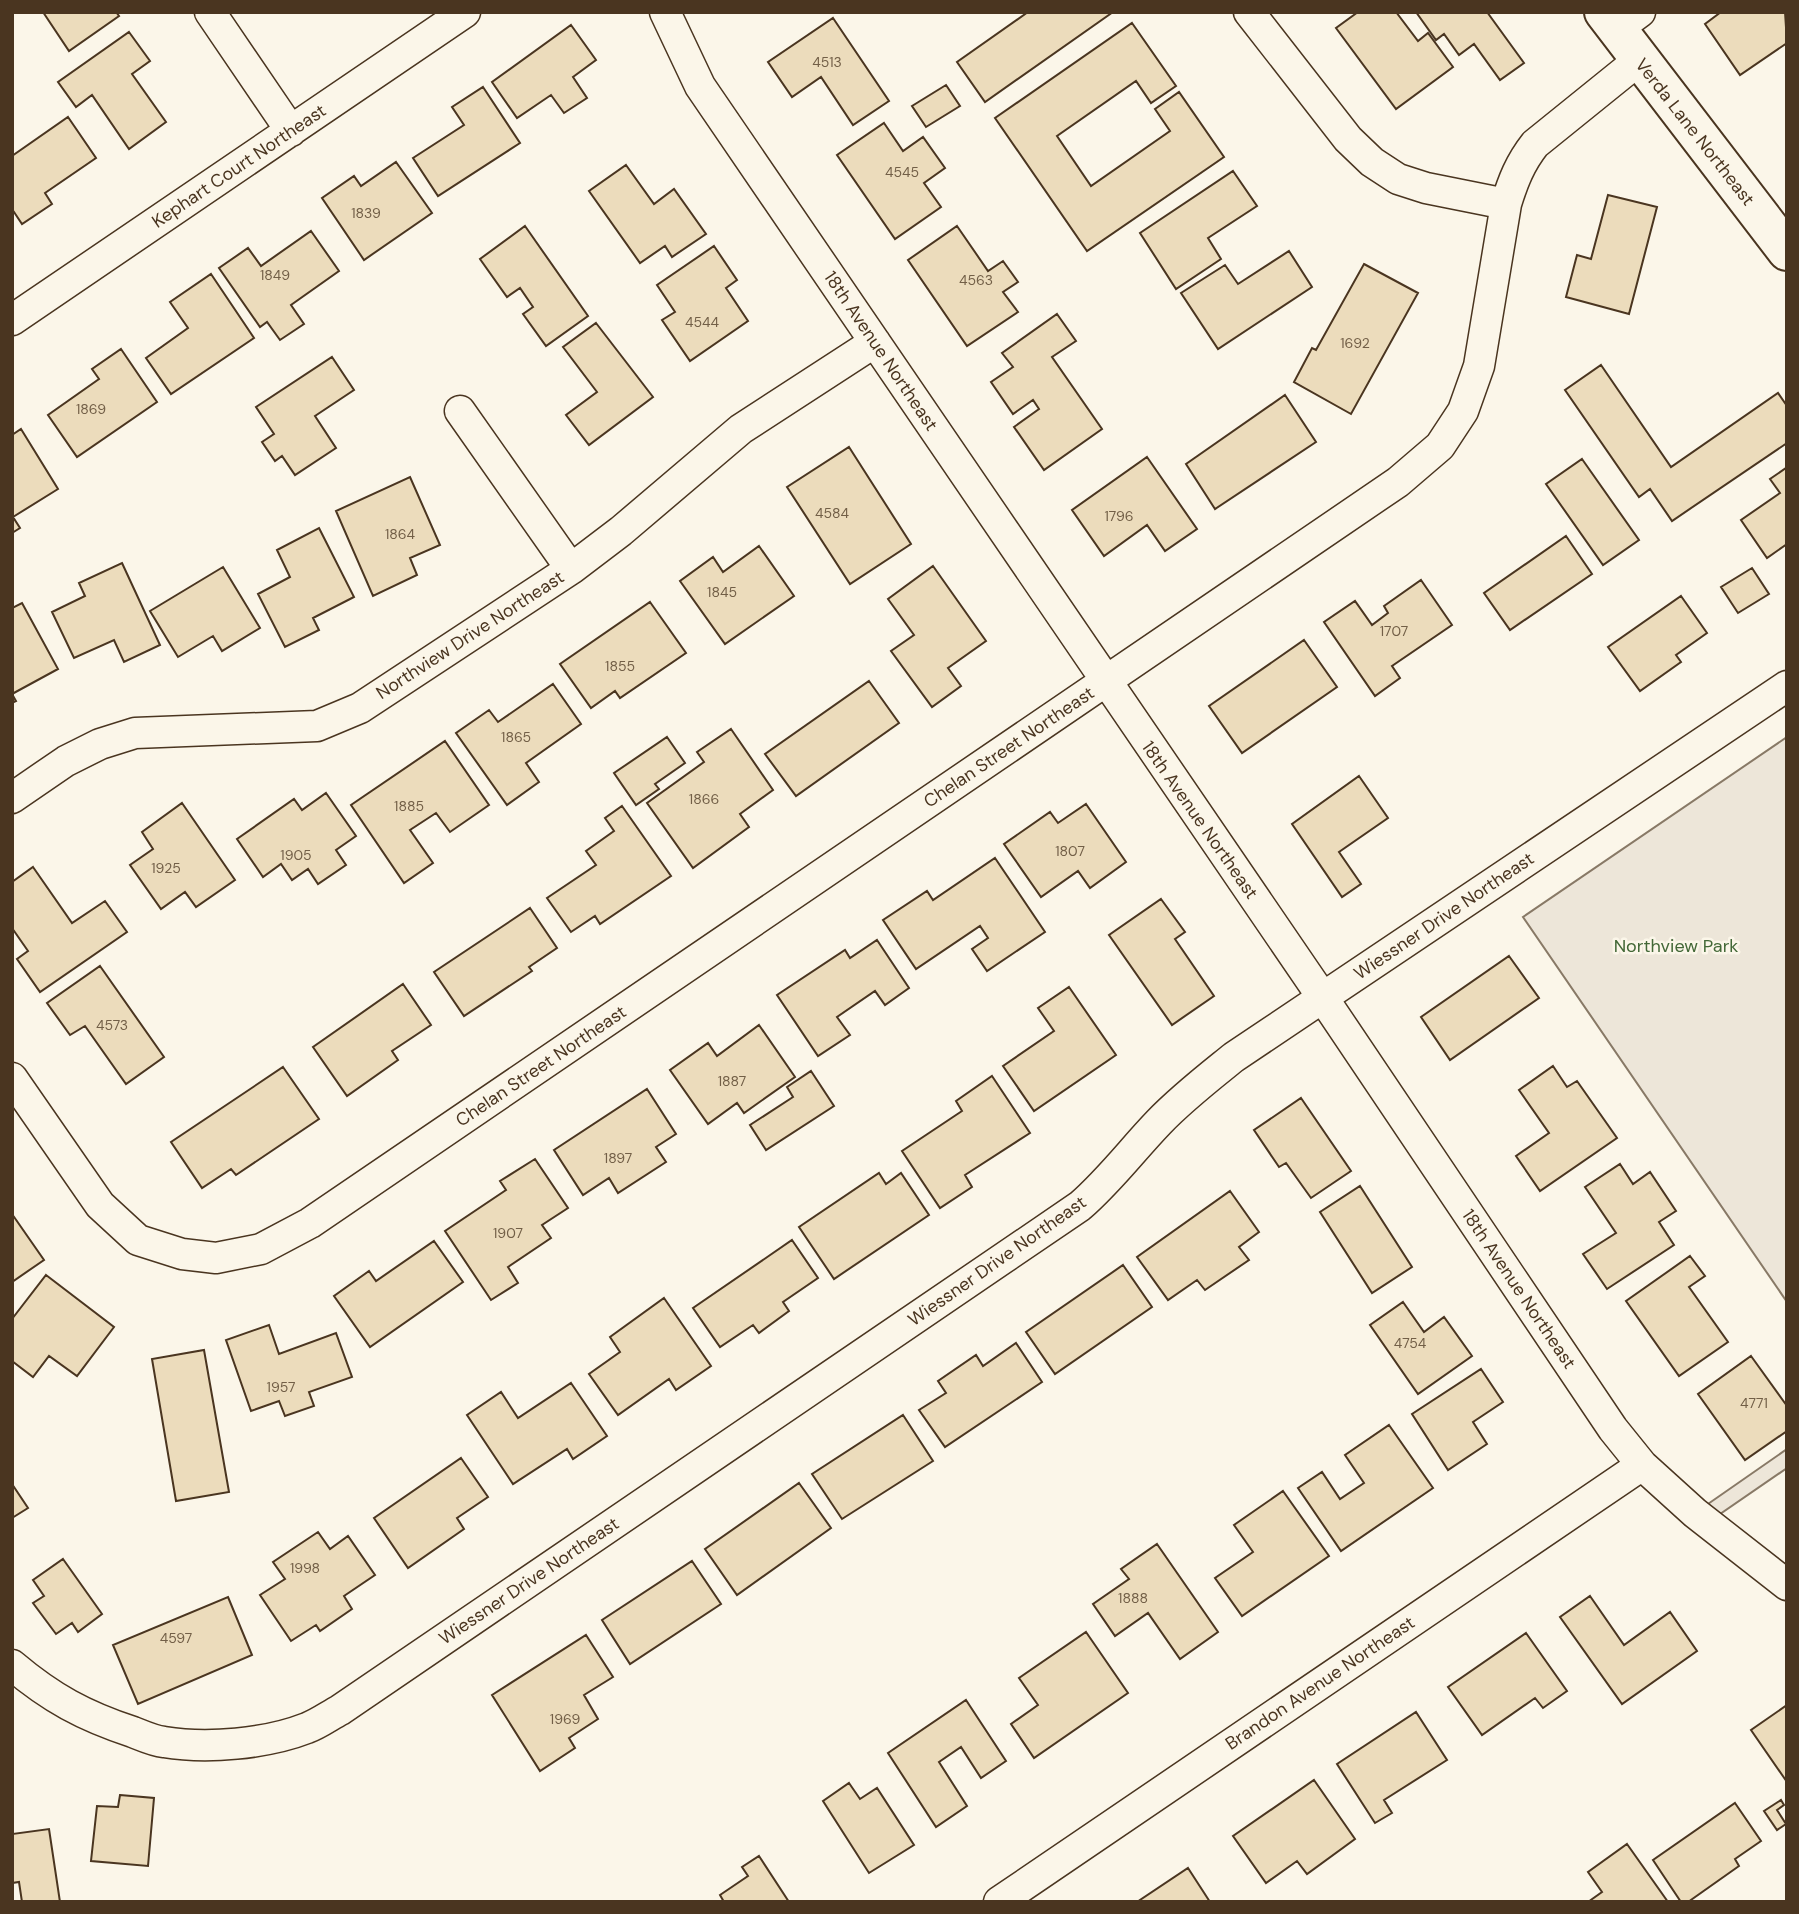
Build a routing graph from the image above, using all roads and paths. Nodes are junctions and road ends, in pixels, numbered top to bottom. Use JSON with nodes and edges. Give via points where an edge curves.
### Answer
{"nodes":[{"id":1,"x":209,"y":12,"type":"edge"},
{"id":2,"x":465,"y":12,"type":"edge"},
{"id":3,"x":665,"y":12,"type":"edge"},
{"id":4,"x":1248,"y":12,"type":"edge"},
{"id":5,"x":1620,"y":18,"type":"edge"},
{"id":6,"x":1639,"y":60,"type":"junction"},
{"id":7,"x":291,"y":131,"type":"junction"},
{"id":8,"x":1506,"y":204,"type":"junction"},
{"id":9,"x":1787,"y":251,"type":"edge"},
{"id":10,"x":12,"y":320,"type":"edge"},
{"id":11,"x":875,"y":342,"type":"junction"},
{"id":12,"x":460,"y":411,"type":"dead end"},
{"id":13,"x":571,"y":569,"type":"junction"},
{"id":14,"x":1105,"y":681,"type":"junction"},
{"id":15,"x":1787,"y":686,"type":"edge"},
{"id":16,"x":12,"y":798,"type":"edge"},
{"id":17,"x":1323,"y":998,"type":"junction"},
{"id":18,"x":12,"y":1078,"type":"edge"},
{"id":19,"x":1642,"y":1465,"type":"junction"},
{"id":20,"x":1787,"y":1585,"type":"edge"},
{"id":21,"x":12,"y":1665,"type":"edge"},
{"id":22,"x":999,"y":1902,"type":"edge"}],
"edges":[{"from":1,"to":7,"type":"street"},
{"from":2,"to":7,"type":"street","name":"Kephart Court Northeast"},
{"from":3,"to":11,"type":"street","name":"18th Avenue Northeast","via":[[701,86]]},
{"from":4,"to":8,"type":"street","via":[[1348,139],[1372,162],[1398,179],[1426,188]]},
{"from":5,"to":6,"type":"street","name":"Verda Lane Northeast"},
{"from":6,"to":8,"type":"street","name":"Chelan Street Northeast","via":[[1535,144],[1513,179]]},
{"from":6,"to":9,"type":"street","name":"Verda Lane Northeast"},
{"from":7,"to":10,"type":"street","name":"Kephart Court Northeast"},
{"from":8,"to":14,"type":"street","name":"Chelan Street Northeast","via":[[1479,366],[1462,411],[1440,446],[1398,482]]},
{"from":11,"to":13,"type":"street","name":"Northview Drive Northeast","via":[[741,429]]},
{"from":11,"to":14,"type":"street","name":"18th Avenue Northeast"},
{"from":12,"to":13,"type":"street"},
{"from":13,"to":16,"type":"street","name":"Northview Drive Northeast","via":[[360,708],[317,726],[135,733],[66,761]]},
{"from":14,"to":17,"type":"street","name":"18th Avenue Northeast"},
{"from":14,"to":18,"type":"street","name":"Chelan Street Northeast","via":[[310,1223],[261,1249],[216,1258],[182,1254],[138,1240],[100,1205]]},
{"from":15,"to":17,"type":"street","name":"Wiessner Drive Northeast"},
{"from":17,"to":19,"type":"street","name":"18th Avenue Northeast","via":[[1613,1429]]},
{"from":17,"to":21,"type":"street","name":"Wiessner Drive Northeast","via":[[1234,1057],[1187,1095],[1080,1206],[309,1728],[264,1741],[163,1742],[72,1708]]},
{"from":19,"to":20,"type":"street","name":"18th Avenue Northeast"},
{"from":19,"to":22,"type":"street","name":"Brandon Avenue Northeast"}]}
